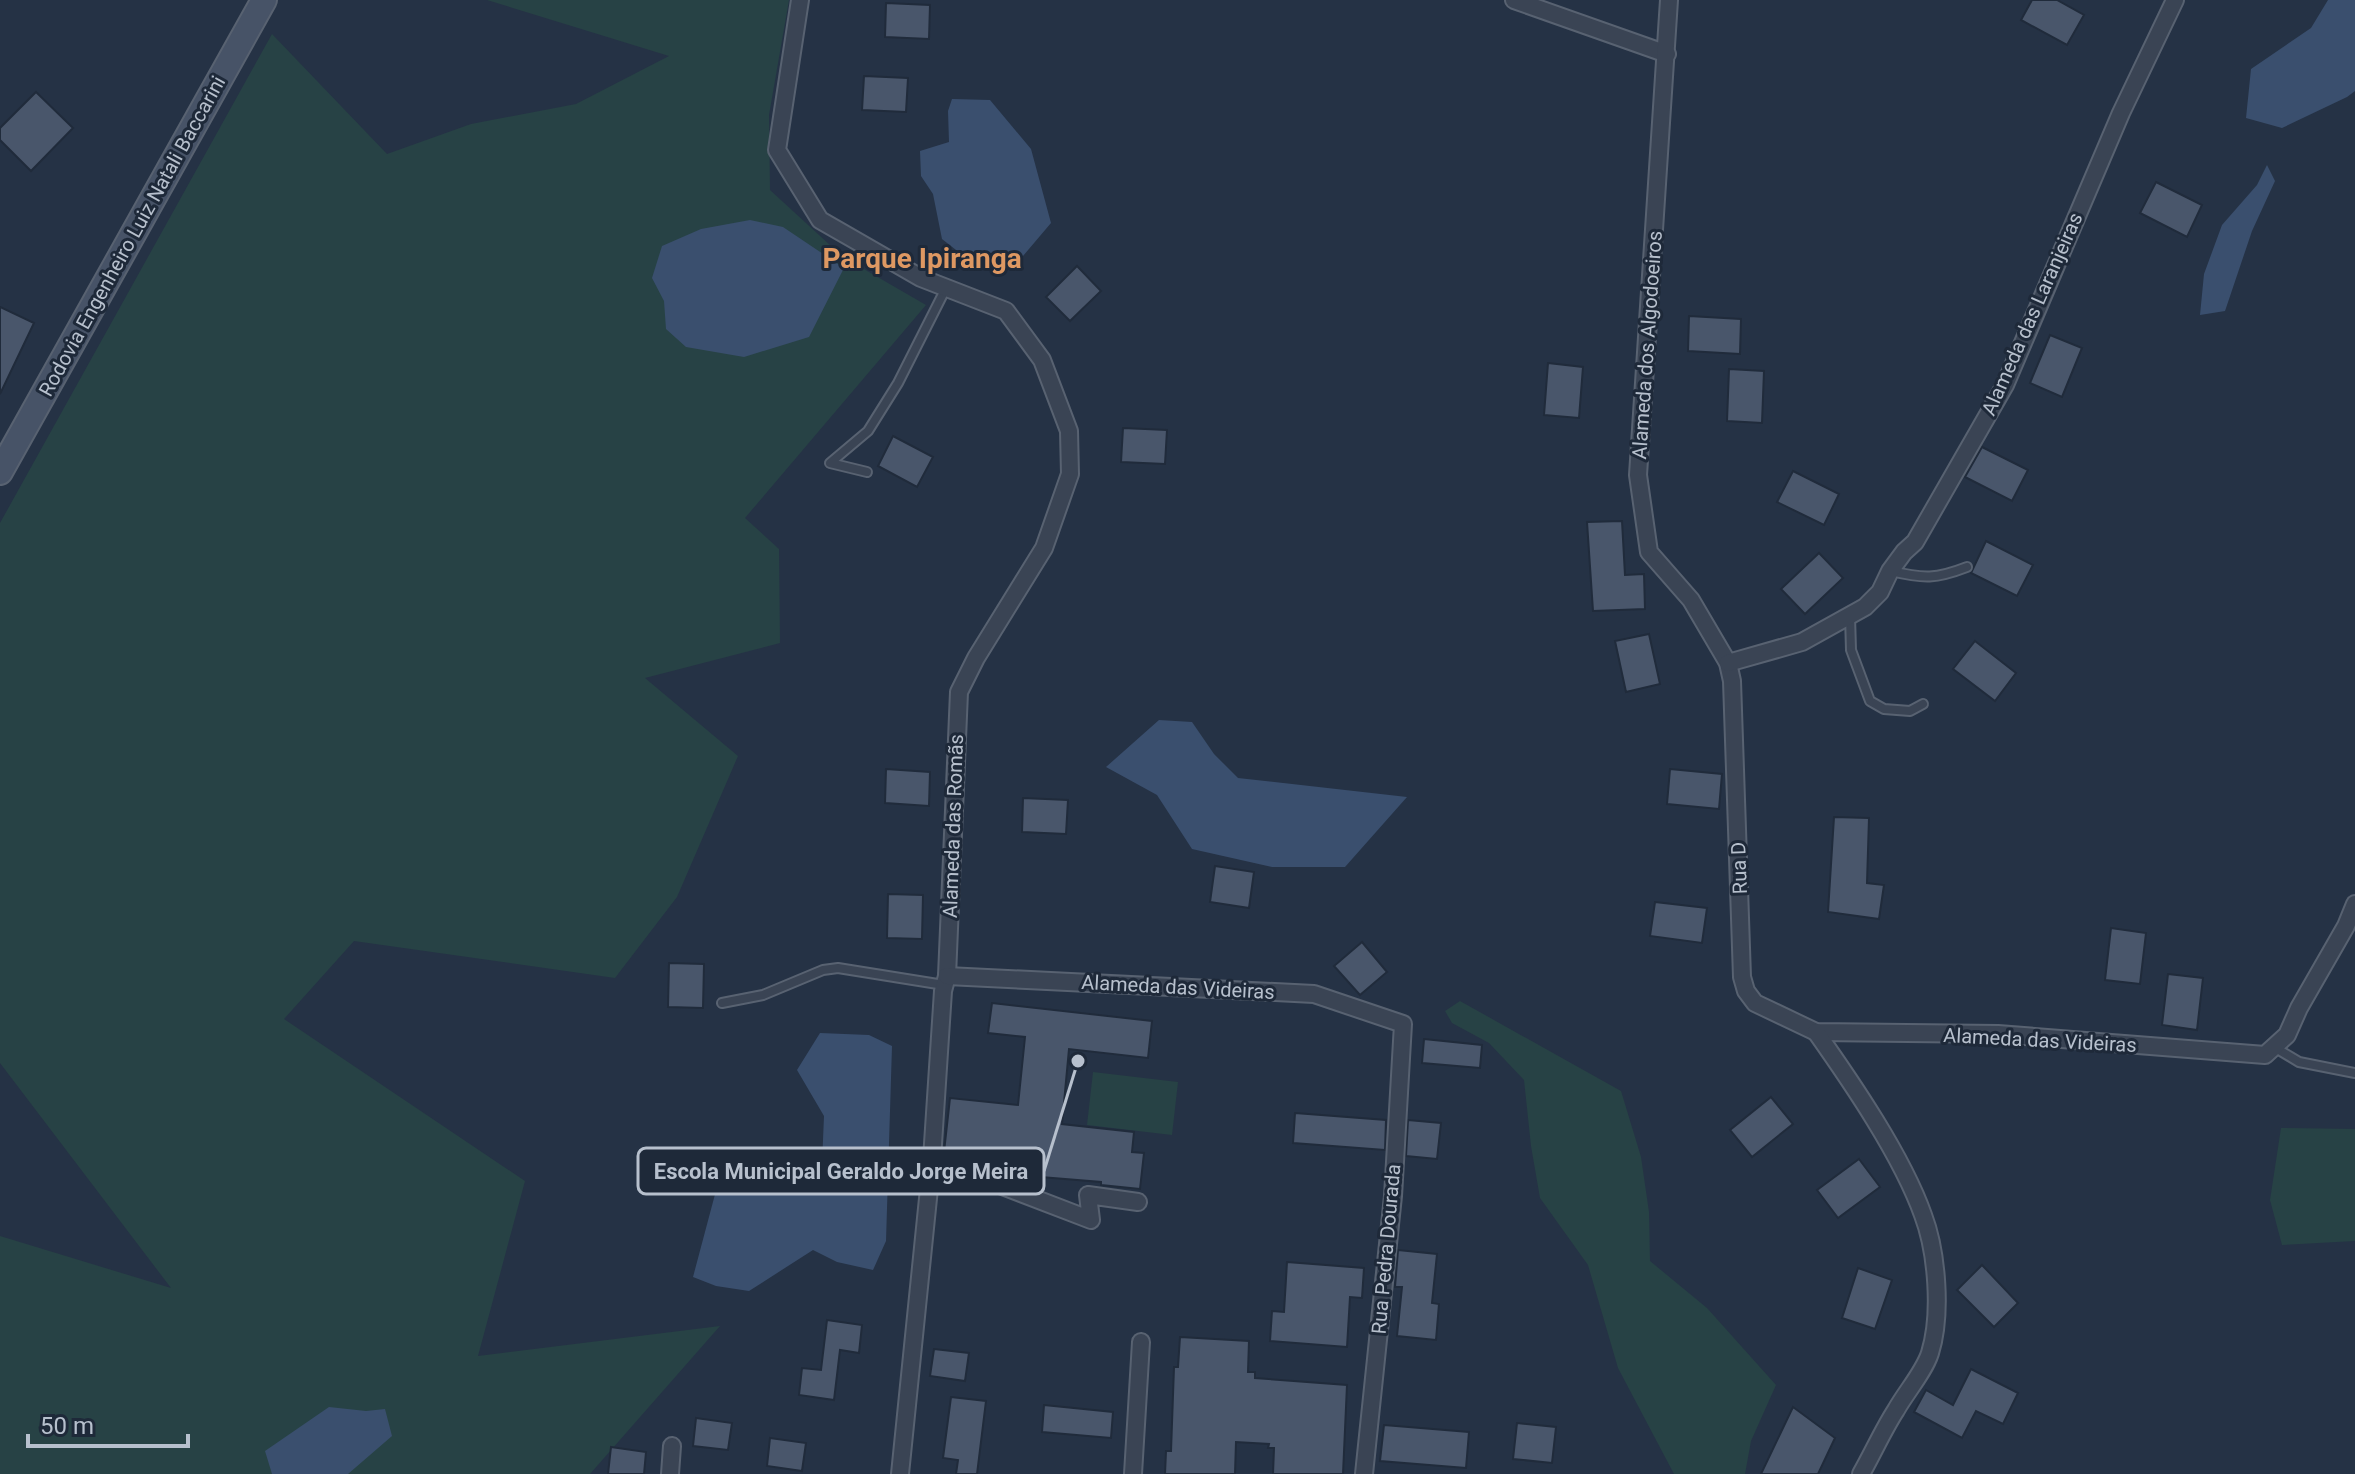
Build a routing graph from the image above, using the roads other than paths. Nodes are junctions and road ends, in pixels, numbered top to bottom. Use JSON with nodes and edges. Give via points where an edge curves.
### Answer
{"nodes":[{"id":1,"x":264,"y":0,"type":"edge"},
{"id":2,"x":800,"y":0,"type":"edge"},
{"id":3,"x":1514,"y":0,"type":"edge"},
{"id":4,"x":1669,"y":0,"type":"edge"},
{"id":5,"x":2175,"y":0,"type":"edge"},
{"id":6,"x":1667,"y":54,"type":"junction"},
{"id":7,"x":946,"y":288,"type":"junction"},
{"id":8,"x":0,"y":472,"type":"edge"},
{"id":9,"x":867,"y":472,"type":"dead end"},
{"id":10,"x":1967,"y":567,"type":"dead end"},
{"id":11,"x":1890,"y":571,"type":"junction"},
{"id":12,"x":1850,"y":615,"type":"junction"},
{"id":13,"x":1728,"y":663,"type":"junction"},
{"id":14,"x":1923,"y":704,"type":"dead end"},
{"id":15,"x":2355,"y":904,"type":"edge"},
{"id":16,"x":946,"y":980,"type":"junction"},
{"id":17,"x":722,"y":1003,"type":"dead end"},
{"id":18,"x":1403,"y":1024,"type":"joint"},
{"id":19,"x":1816,"y":1032,"type":"junction"},
{"id":20,"x":2269,"y":1051,"type":"junction"},
{"id":21,"x":2355,"y":1073,"type":"edge"},
{"id":22,"x":932,"y":1159,"type":"junction"},
{"id":23,"x":1138,"y":1202,"type":"dead end"},
{"id":24,"x":1141,"y":1342,"type":"dead end"},
{"id":25,"x":672,"y":1446,"type":"dead end"},
{"id":26,"x":670,"y":1474,"type":"edge"},
{"id":27,"x":900,"y":1474,"type":"edge"},
{"id":28,"x":1133,"y":1474,"type":"edge"},
{"id":29,"x":1364,"y":1474,"type":"edge"},
{"id":30,"x":1861,"y":1474,"type":"edge"}],
"edges":[{"from":1,"to":8,"type":"main road","name":"Rodovia Engenheiro Luiz Natali Baccarini"},
{"from":2,"to":7,"type":"street","name":"Alameda das Romãs","via":[[777,150],[820,220]]},
{"from":3,"to":6,"type":"street"},
{"from":4,"to":6,"type":"street","name":"Alameda dos Algodoeiros"},
{"from":5,"to":11,"type":"street","name":"Alameda das Laranjeiras","via":[[2005,385],[1915,542]]},
{"from":6,"to":13,"type":"street","name":"Alameda dos Algodoeiros","via":[[1638,475],[1649,552],[1691,600]]},
{"from":7,"to":9,"type":"lane","via":[[868,431],[830,463]]},
{"from":7,"to":16,"type":"street","name":"Alameda das Romãs","via":[[1006,311],[1042,360],[1069,431],[1070,474],[1044,548],[959,692]]},
{"from":10,"to":11,"type":"lane","via":[[1940,578]]},
{"from":11,"to":12,"type":"street","name":"Alameda das Laranjeiras","via":[[1880,592]]},
{"from":12,"to":13,"type":"street","name":"Alameda das Laranjeiras","via":[[1802,642]]},
{"from":12,"to":14,"type":"lane","via":[[1851,650],[1870,701],[1884,709],[1910,711]]},
{"from":13,"to":19,"type":"street","name":"Rua D","via":[[1742,977],[1755,1003]]},
{"from":15,"to":20,"type":"street","via":[[2287,1035]]},
{"from":16,"to":17,"type":"lane","via":[[838,968],[763,995]]},
{"from":16,"to":18,"type":"street","name":"Alameda das Videiras","via":[[1314,994]]},
{"from":16,"to":22,"type":"street","name":"Alameda das Romãs"},
{"from":18,"to":29,"type":"street","name":"Rua Pedra Dourada","via":[[1393,1196]]},
{"from":19,"to":20,"type":"street","name":"Alameda das Videiras","via":[[1998,1034]]},
{"from":19,"to":30,"type":"street","via":[[1908,1183],[1924,1216],[1934,1256],[1937,1319],[1930,1355]]},
{"from":20,"to":21,"type":"lane"},
{"from":22,"to":23,"type":"street","via":[[1091,1220],[1088,1195]]},
{"from":22,"to":27,"type":"street","name":"Alameda das Romãs"},
{"from":24,"to":28,"type":"street"},
{"from":25,"to":26,"type":"street"}]}
